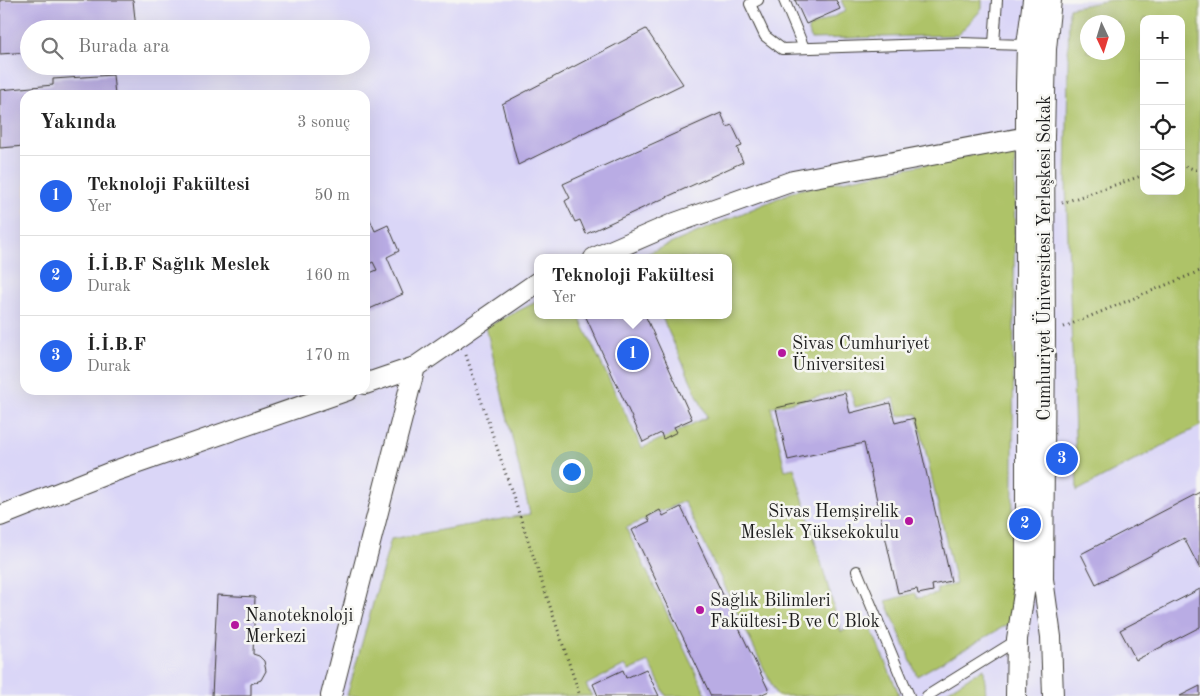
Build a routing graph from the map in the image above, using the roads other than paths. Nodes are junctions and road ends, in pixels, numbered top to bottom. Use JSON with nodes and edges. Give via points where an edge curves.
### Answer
{"nodes":[{"id":1,"x":758,"y":0,"type":"edge"},
{"id":2,"x":784,"y":0,"type":"edge"},
{"id":3,"x":997,"y":0,"type":"edge"},
{"id":4,"x":1049,"y":0,"type":"edge"},
{"id":5,"x":994,"y":44,"type":"junction"},
{"id":6,"x":1027,"y":45,"type":"junction"},
{"id":7,"x":804,"y":48,"type":"junction"},
{"id":8,"x":1027,"y":137,"type":"junction"},
{"id":9,"x":603,"y":254,"type":"edge"},
{"id":10,"x":534,"y":285,"type":"edge"},
{"id":11,"x":415,"y":367,"type":"junction"},
{"id":12,"x":370,"y":382,"type":"edge"},
{"id":13,"x":334,"y":395,"type":"edge"},
{"id":14,"x":0,"y":516,"type":"edge"},
{"id":15,"x":857,"y":570,"type":"dead end"},
{"id":16,"x":1018,"y":639,"type":"junction"},
{"id":17,"x":331,"y":696,"type":"edge"},
{"id":18,"x":909,"y":696,"type":"edge"},
{"id":19,"x":927,"y":696,"type":"edge"},
{"id":20,"x":1016,"y":696,"type":"edge"},
{"id":21,"x":1053,"y":696,"type":"edge"}],
"edges":[{"from":1,"to":7,"type":"lane","via":[[750,4],[765,36],[782,49]]},
{"from":2,"to":7,"type":"lane"},
{"from":3,"to":5,"type":"lane"},
{"from":4,"to":6,"type":"street","name":"Cumhuriyet Üniversitesi Yerleşkesi Sokak"},
{"from":4,"to":21,"type":"street","name":"Cumhuriyet Üniversitesi Yerleşkesi Sokak","via":[[1044,137],[1043,579],[1051,637]]},
{"from":5,"to":6,"type":"lane"},
{"from":5,"to":7,"type":"lane"},
{"from":6,"to":8,"type":"street","name":"Cumhuriyet Üniversitesi Yerleşkesi Sokak"},
{"from":8,"to":9,"type":"street","name":"Cumhuriyet Üniversitesi Yerleşkesi Sokak","via":[[793,182],[675,223]]},
{"from":8,"to":16,"type":"street","name":"Cumhuriyet Üniversitesi Yerleşkesi Sokak","via":[[1026,580]]},
{"from":10,"to":11,"type":"street"},
{"from":11,"to":12,"type":"street"},
{"from":11,"to":17,"type":"street"},
{"from":13,"to":14,"type":"street","via":[[108,473]]},
{"from":15,"to":18,"type":"lane"},
{"from":16,"to":19,"type":"lane"},
{"from":16,"to":20,"type":"street","name":"Cumhuriyet Üniversitesi Yerleşkesi Sokak"}]}
